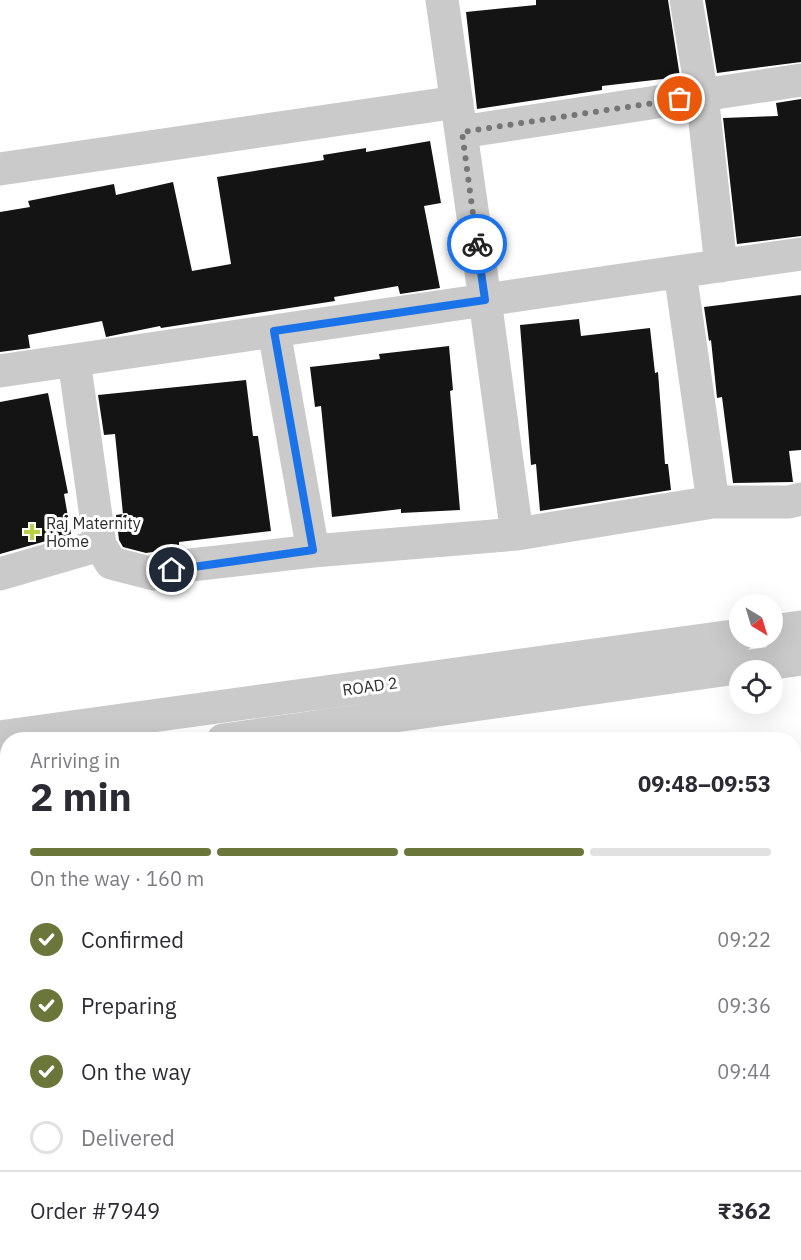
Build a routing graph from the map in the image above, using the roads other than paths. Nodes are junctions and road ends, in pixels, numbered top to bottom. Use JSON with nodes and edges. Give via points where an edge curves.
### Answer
{"nodes":[{"id":1,"x":442,"y":0,"type":"edge"},
{"id":2,"x":686,"y":0,"type":"edge"},
{"id":3,"x":801,"y":80,"type":"edge"},
{"id":4,"x":702,"y":95,"type":"junction"},
{"id":5,"x":459,"y":117,"type":"junction"},
{"id":6,"x":0,"y":169,"type":"edge"},
{"id":7,"x":801,"y":254,"type":"edge"},
{"id":8,"x":722,"y":266,"type":"junction"},
{"id":9,"x":680,"y":272,"type":"junction"},
{"id":10,"x":485,"y":300,"type":"junction"},
{"id":11,"x":274,"y":331,"type":"junction"},
{"id":12,"x":74,"y":360,"type":"junction"},
{"id":13,"x":0,"y":371,"type":"edge"},
{"id":14,"x":801,"y":499,"type":"edge"},
{"id":15,"x":713,"y":502,"type":"junction"},
{"id":16,"x":517,"y":534,"type":"junction"},
{"id":17,"x":100,"y":545,"type":"junction"},
{"id":18,"x":313,"y":550,"type":"junction"},
{"id":19,"x":0,"y":574,"type":"edge"},
{"id":20,"x":801,"y":627,"type":"edge"},
{"id":21,"x":783,"y":629,"type":"edge"},
{"id":22,"x":729,"y":637,"type":"edge"},
{"id":23,"x":801,"y":659,"type":"edge"},
{"id":24,"x":36,"y":732,"type":"edge"},
{"id":25,"x":280,"y":732,"type":"edge"}],
"edges":[{"from":1,"to":5,"type":"street"},
{"from":2,"to":4,"type":"street"},
{"from":3,"to":4,"type":"street"},
{"from":4,"to":5,"type":"street"},
{"from":4,"to":8,"type":"street"},
{"from":5,"to":6,"type":"street"},
{"from":5,"to":10,"type":"street"},
{"from":7,"to":8,"type":"street"},
{"from":8,"to":9,"type":"street"},
{"from":9,"to":10,"type":"street"},
{"from":9,"to":15,"type":"street"},
{"from":10,"to":11,"type":"street"},
{"from":10,"to":16,"type":"street"},
{"from":11,"to":12,"type":"street"},
{"from":11,"to":18,"type":"street"},
{"from":12,"to":13,"type":"street"},
{"from":12,"to":17,"type":"street"},
{"from":14,"to":15,"type":"street"},
{"from":15,"to":16,"type":"street"},
{"from":16,"to":18,"type":"street"},
{"from":17,"to":18,"type":"street","via":[[111,563],[154,574]]},
{"from":17,"to":19,"type":"street"},
{"from":20,"to":21,"type":"street"},
{"from":22,"to":24,"type":"street","name":"ROAD 2"},
{"from":23,"to":25,"type":"street","name":"ROAD 2"}]}
